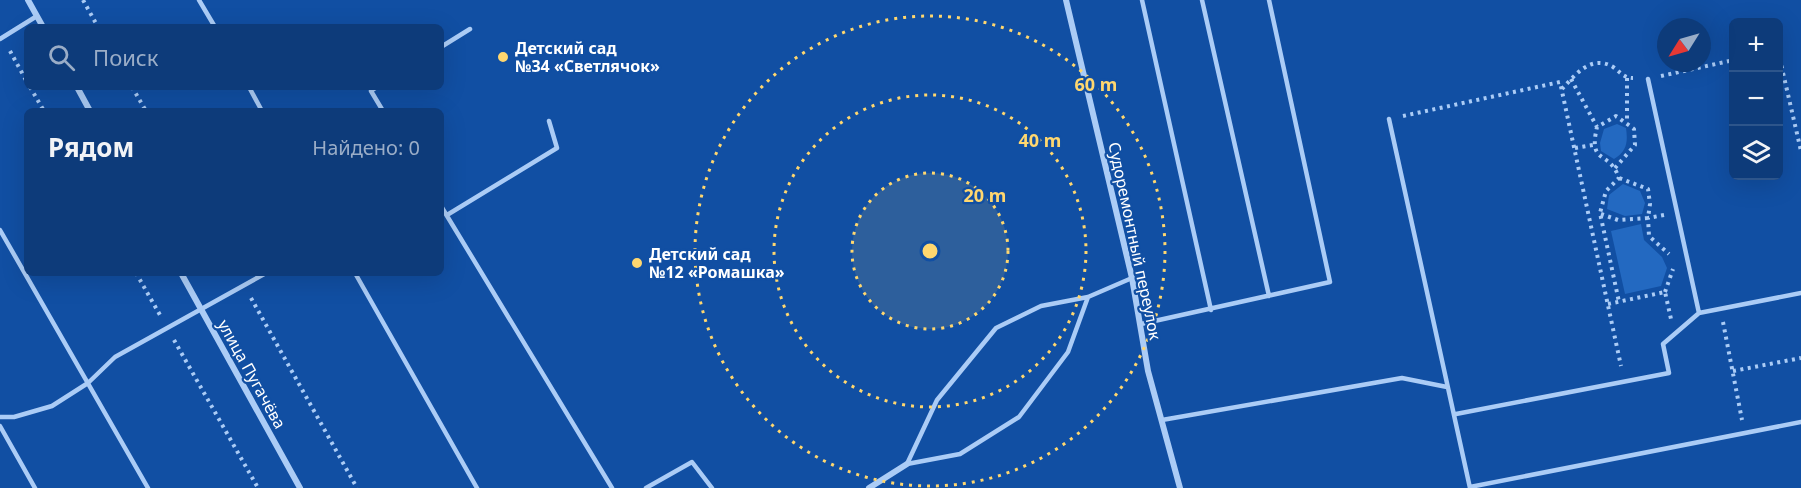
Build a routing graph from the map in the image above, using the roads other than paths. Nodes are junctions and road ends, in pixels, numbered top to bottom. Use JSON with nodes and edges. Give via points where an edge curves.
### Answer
{"nodes":[{"id":1,"x":28,"y":0,"type":"edge"},
{"id":2,"x":199,"y":0,"type":"edge"},
{"id":3,"x":1066,"y":0,"type":"edge"},
{"id":4,"x":1142,"y":0,"type":"edge"},
{"id":5,"x":1202,"y":0,"type":"edge"},
{"id":6,"x":1269,"y":0,"type":"edge"},
{"id":7,"x":37,"y":16,"type":"junction"},
{"id":8,"x":41,"y":24,"type":"edge"},
{"id":9,"x":213,"y":24,"type":"edge"},
{"id":10,"x":470,"y":29,"type":"dead end"},
{"id":11,"x":1,"y":38,"type":"edge"},
{"id":12,"x":444,"y":45,"type":"edge"},
{"id":13,"x":1648,"y":79,"type":"road end"},
{"id":14,"x":79,"y":90,"type":"edge"},
{"id":15,"x":251,"y":90,"type":"edge"},
{"id":16,"x":372,"y":90,"type":"edge"},
{"id":17,"x":88,"y":108,"type":"edge"},
{"id":18,"x":260,"y":108,"type":"edge"},
{"id":19,"x":381,"y":108,"type":"edge"},
{"id":20,"x":1389,"y":119,"type":"road end"},
{"id":21,"x":549,"y":121,"type":"dead end"},
{"id":22,"x":444,"y":210,"type":"edge"},
{"id":23,"x":447,"y":215,"type":"junction"},
{"id":24,"x":0,"y":230,"type":"edge"},
{"id":25,"x":24,"y":272,"type":"edge"},
{"id":26,"x":26,"y":276,"type":"edge"},
{"id":27,"x":183,"y":276,"type":"edge"},
{"id":28,"x":260,"y":276,"type":"edge"},
{"id":29,"x":357,"y":276,"type":"edge"},
{"id":30,"x":1132,"y":278,"type":"junction"},
{"id":31,"x":1801,"y":293,"type":"edge"},
{"id":32,"x":1269,"y":296,"type":"junction"},
{"id":33,"x":1088,"y":297,"type":"junction"},
{"id":34,"x":201,"y":308,"type":"junction"},
{"id":35,"x":1211,"y":310,"type":"junction"},
{"id":36,"x":1699,"y":313,"type":"junction"},
{"id":37,"x":1141,"y":324,"type":"junction"},
{"id":38,"x":88,"y":384,"type":"junction"},
{"id":39,"x":1447,"y":387,"type":"junction"},
{"id":40,"x":1456,"y":414,"type":"junction"},
{"id":41,"x":0,"y":417,"type":"edge"},
{"id":42,"x":1162,"y":420,"type":"junction"},
{"id":43,"x":1801,"y":422,"type":"edge"},
{"id":44,"x":0,"y":426,"type":"edge"},
{"id":45,"x":907,"y":464,"type":"junction"},
{"id":46,"x":1470,"y":487,"type":"edge"},
{"id":47,"x":35,"y":488,"type":"edge"},
{"id":48,"x":148,"y":488,"type":"edge"},
{"id":49,"x":300,"y":488,"type":"edge"},
{"id":50,"x":477,"y":488,"type":"edge"},
{"id":51,"x":612,"y":488,"type":"edge"},
{"id":52,"x":646,"y":488,"type":"edge"},
{"id":53,"x":712,"y":488,"type":"edge"},
{"id":54,"x":871,"y":488,"type":"edge"},
{"id":55,"x":1180,"y":488,"type":"edge"}],
"edges":[{"from":1,"to":7,"type":"street"},
{"from":2,"to":9,"type":"lane"},
{"from":3,"to":30,"type":"street","name":"Судоремонтный переулок"},
{"from":4,"to":35,"type":"lane"},
{"from":5,"to":32,"type":"lane"},
{"from":6,"to":32,"type":"lane","via":[[1330,282]]},
{"from":7,"to":8,"type":"street"},
{"from":7,"to":11,"type":"lane"},
{"from":10,"to":12,"type":"lane"},
{"from":13,"to":36,"type":"lane"},
{"from":14,"to":17,"type":"street"},
{"from":15,"to":18,"type":"lane"},
{"from":16,"to":19,"type":"lane"},
{"from":20,"to":39,"type":"lane"},
{"from":21,"to":23,"type":"lane","via":[[557,148]]},
{"from":22,"to":23,"type":"lane"},
{"from":23,"to":51,"type":"lane"},
{"from":24,"to":25,"type":"lane"},
{"from":26,"to":38,"type":"lane"},
{"from":27,"to":34,"type":"street","name":"улица Пугачёва"},
{"from":28,"to":34,"type":"lane"},
{"from":29,"to":50,"type":"lane"},
{"from":30,"to":33,"type":"lane"},
{"from":30,"to":37,"type":"street","name":"Судоремонтный переулок"},
{"from":31,"to":36,"type":"lane"},
{"from":32,"to":35,"type":"lane"},
{"from":33,"to":45,"type":"lane","via":[[1041,306],[996,328],[937,400]]},
{"from":33,"to":45,"type":"lane","via":[[1068,351],[1019,417],[960,454]]},
{"from":34,"to":38,"type":"lane","via":[[115,357]]},
{"from":34,"to":49,"type":"street","name":"улица Пугачёва"},
{"from":35,"to":37,"type":"lane"},
{"from":36,"to":40,"type":"lane","via":[[1663,344],[1669,373]]},
{"from":37,"to":42,"type":"street","name":"Судоремонтный переулок","via":[[1148,371]]},
{"from":38,"to":41,"type":"lane","via":[[52,406]]},
{"from":38,"to":48,"type":"lane"},
{"from":39,"to":40,"type":"lane"},
{"from":39,"to":42,"type":"lane","via":[[1402,378]]},
{"from":40,"to":46,"type":"lane"},
{"from":42,"to":55,"type":"street","name":"Судоремонтный переулок"},
{"from":43,"to":46,"type":"lane"},
{"from":44,"to":47,"type":"lane"},
{"from":45,"to":54,"type":"street"},
{"from":52,"to":53,"type":"lane","via":[[692,462]]}]}
